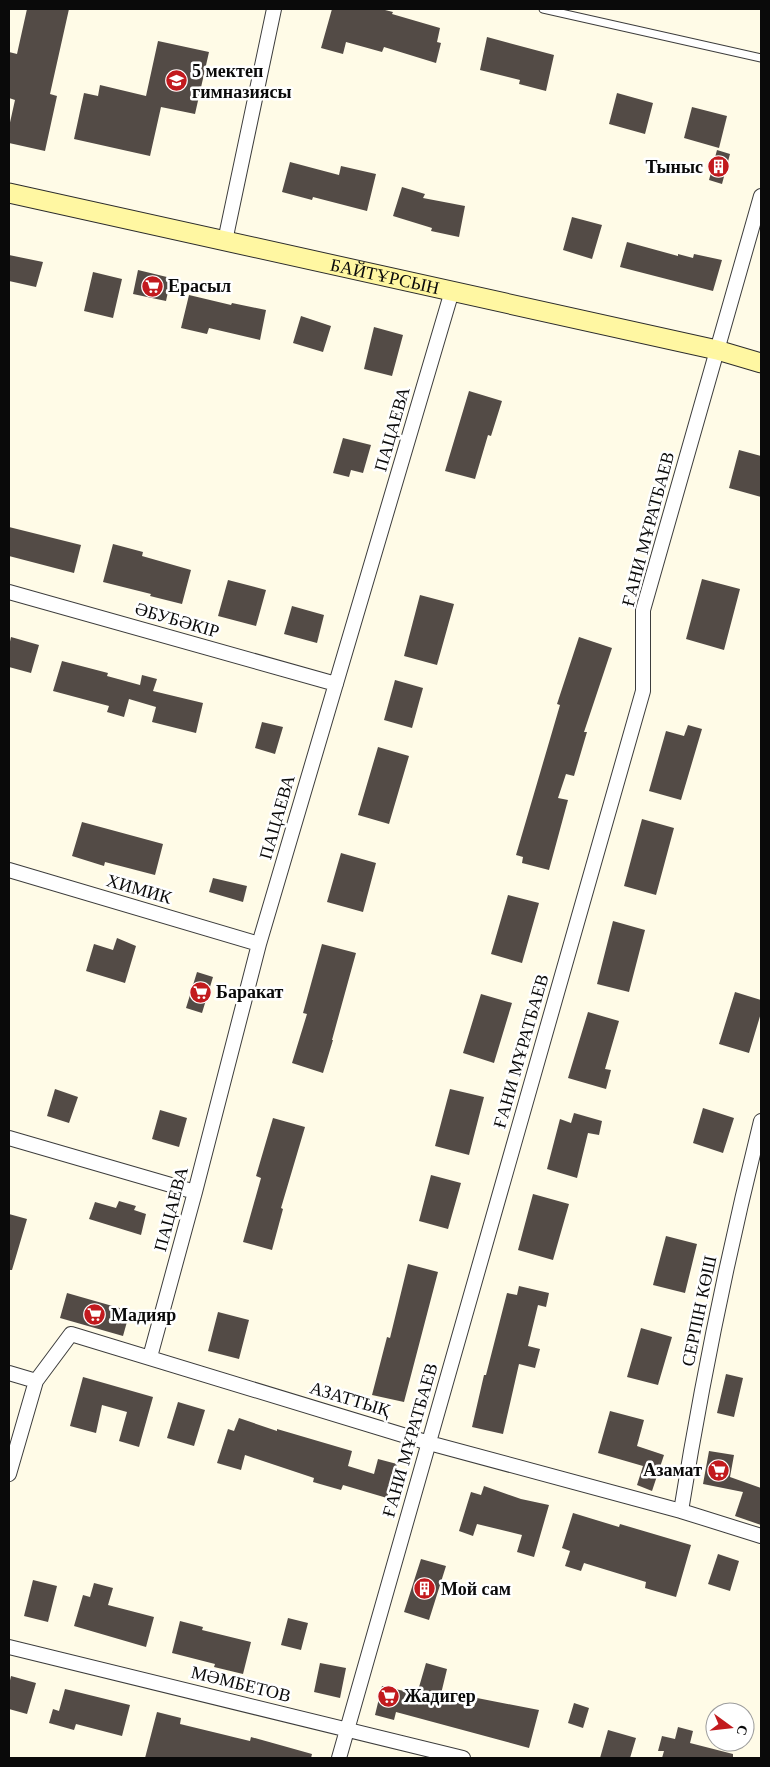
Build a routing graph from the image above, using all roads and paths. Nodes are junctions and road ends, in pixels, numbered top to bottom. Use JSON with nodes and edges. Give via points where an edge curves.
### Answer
{"nodes":[{"id":1,"x":274,"y":9,"type":"edge"},
{"id":2,"x":543,"y":9,"type":"edge"},
{"id":3,"x":761,"y":58,"type":"edge"},
{"id":4,"x":9,"y":193,"type":"edge"},
{"id":5,"x":761,"y":196,"type":"edge"},
{"id":6,"x":225,"y":241,"type":"junction"},
{"id":7,"x":452,"y":291,"type":"junction"},
{"id":8,"x":717,"y":350,"type":"junction"},
{"id":9,"x":761,"y":363,"type":"edge"},
{"id":10,"x":9,"y":592,"type":"edge"},
{"id":11,"x":336,"y":684,"type":"junction"},
{"id":12,"x":9,"y":870,"type":"edge"},
{"id":13,"x":260,"y":944,"type":"junction"},
{"id":14,"x":761,"y":1121,"type":"edge"},
{"id":15,"x":9,"y":1138,"type":"edge"},
{"id":16,"x":195,"y":1192,"type":"junction"},
{"id":17,"x":150,"y":1358,"type":"junction"},
{"id":18,"x":9,"y":1373,"type":"edge"},
{"id":19,"x":36,"y":1381,"type":"junction"},
{"id":20,"x":429,"y":1443,"type":"junction"},
{"id":21,"x":9,"y":1474,"type":"edge"},
{"id":22,"x":681,"y":1511,"type":"junction"},
{"id":23,"x":761,"y":1536,"type":"edge"},
{"id":24,"x":9,"y":1647,"type":"edge"},
{"id":25,"x":346,"y":1729,"type":"junction"},
{"id":26,"x":339,"y":1758,"type":"edge"},
{"id":27,"x":463,"y":1758,"type":"edge"}],
"edges":[{"from":1,"to":6,"type":"street"},
{"from":2,"to":3,"type":"lane"},
{"from":4,"to":6,"type":"street","name":"БАЙТҰРСЫН"},
{"from":5,"to":8,"type":"street","name":"ҒАНИ МҰРАТБАЕВ"},
{"from":6,"to":7,"type":"street","name":"БАЙТҰРСЫН"},
{"from":7,"to":8,"type":"street","name":"БАЙТҰРСЫН"},
{"from":7,"to":11,"type":"street","name":"ПАЦАЕВА"},
{"from":8,"to":9,"type":"street","name":"БАЙТҰРСЫН"},
{"from":8,"to":20,"type":"street","name":"ҒАНИ МҰРАТБАЕВ","via":[[643,610],[643,691]]},
{"from":10,"to":11,"type":"street","name":"ӘБУБӘКІР"},
{"from":11,"to":13,"type":"street","name":"ПАЦАЕВА"},
{"from":12,"to":13,"type":"street","name":"ХИМИК"},
{"from":13,"to":16,"type":"street","name":"ПАЦАЕВА"},
{"from":14,"to":22,"type":"street","name":"СЕРПІН КӨШ","via":[[695,1422]]},
{"from":15,"to":16,"type":"street"},
{"from":16,"to":17,"type":"street","name":"ПАЦАЕВА"},
{"from":17,"to":19,"type":"street","name":"АЗАТТЫҚ","via":[[71,1334]]},
{"from":17,"to":20,"type":"street","name":"АЗАТТЫҚ"},
{"from":18,"to":19,"type":"street"},
{"from":19,"to":21,"type":"street"},
{"from":20,"to":22,"type":"street","name":"АЗАТТЫҚ"},
{"from":20,"to":25,"type":"street","name":"ҒАНИ МҰРАТБАЕВ"},
{"from":22,"to":23,"type":"street","name":"АЗАТТЫҚ"},
{"from":24,"to":25,"type":"street","name":"МӘМБЕТОВ"},
{"from":25,"to":26,"type":"street","name":"ҒАНИ МҰРАТБАЕВ"},
{"from":25,"to":27,"type":"street","name":"МӘМБЕТОВ"}]}
